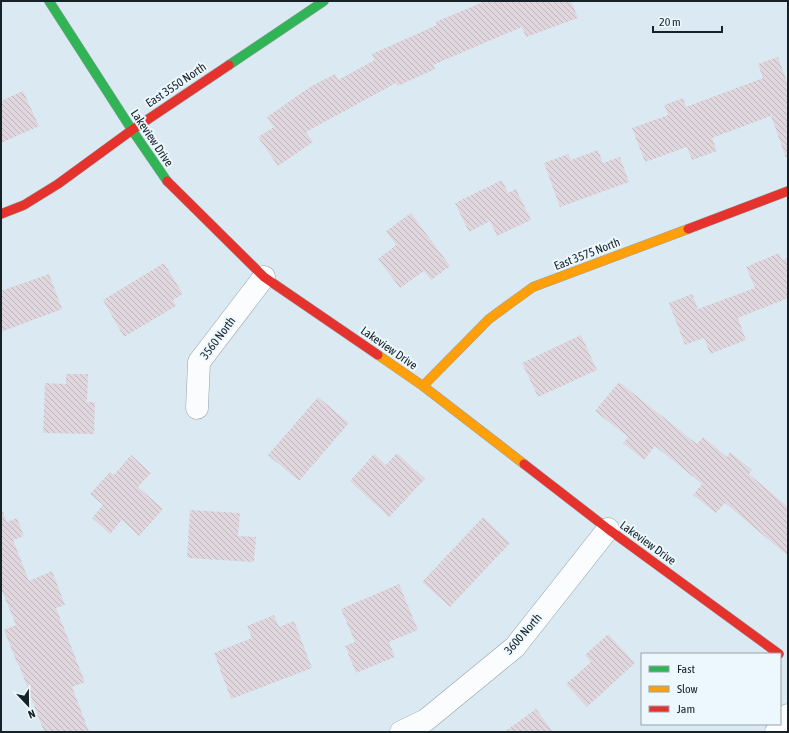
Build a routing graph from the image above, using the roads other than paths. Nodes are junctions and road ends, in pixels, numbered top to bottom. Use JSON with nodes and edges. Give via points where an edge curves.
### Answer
{"nodes":[{"id":1,"x":49,"y":1,"type":"edge"},
{"id":2,"x":324,"y":1,"type":"edge"},
{"id":3,"x":132,"y":130,"type":"junction"},
{"id":4,"x":788,"y":190,"type":"edge"},
{"id":5,"x":1,"y":214,"type":"edge"},
{"id":6,"x":264,"y":277,"type":"junction"},
{"id":7,"x":423,"y":386,"type":"junction"},
{"id":8,"x":197,"y":408,"type":"dead end"},
{"id":9,"x":608,"y":529,"type":"junction"},
{"id":10,"x":776,"y":653,"type":"edge"},
{"id":11,"x":788,"y":715,"type":"edge"},
{"id":12,"x":781,"y":725,"type":"edge"},
{"id":13,"x":401,"y":732,"type":"edge"}],
"edges":[{"from":1,"to":3,"type":"street","name":"Lakeview Drive"},
{"from":2,"to":3,"type":"street","name":"East 3550 North"},
{"from":3,"to":5,"type":"street","name":"East 3550 North","via":[[58,184],[24,205]]},
{"from":3,"to":6,"type":"street","name":"Lakeview Drive","via":[[168,183]]},
{"from":4,"to":7,"type":"street","name":"East 3575 North","via":[[533,287],[489,319]]},
{"from":6,"to":7,"type":"street","name":"Lakeview Drive"},
{"from":6,"to":8,"type":"street","name":"3560 North","via":[[200,362]]},
{"from":7,"to":9,"type":"street","name":"Lakeview Drive"},
{"from":9,"to":10,"type":"street","name":"Lakeview Drive"},
{"from":9,"to":13,"type":"street","name":"3600 North","via":[[514,647],[426,720]]},
{"from":11,"to":12,"type":"street"}]}
